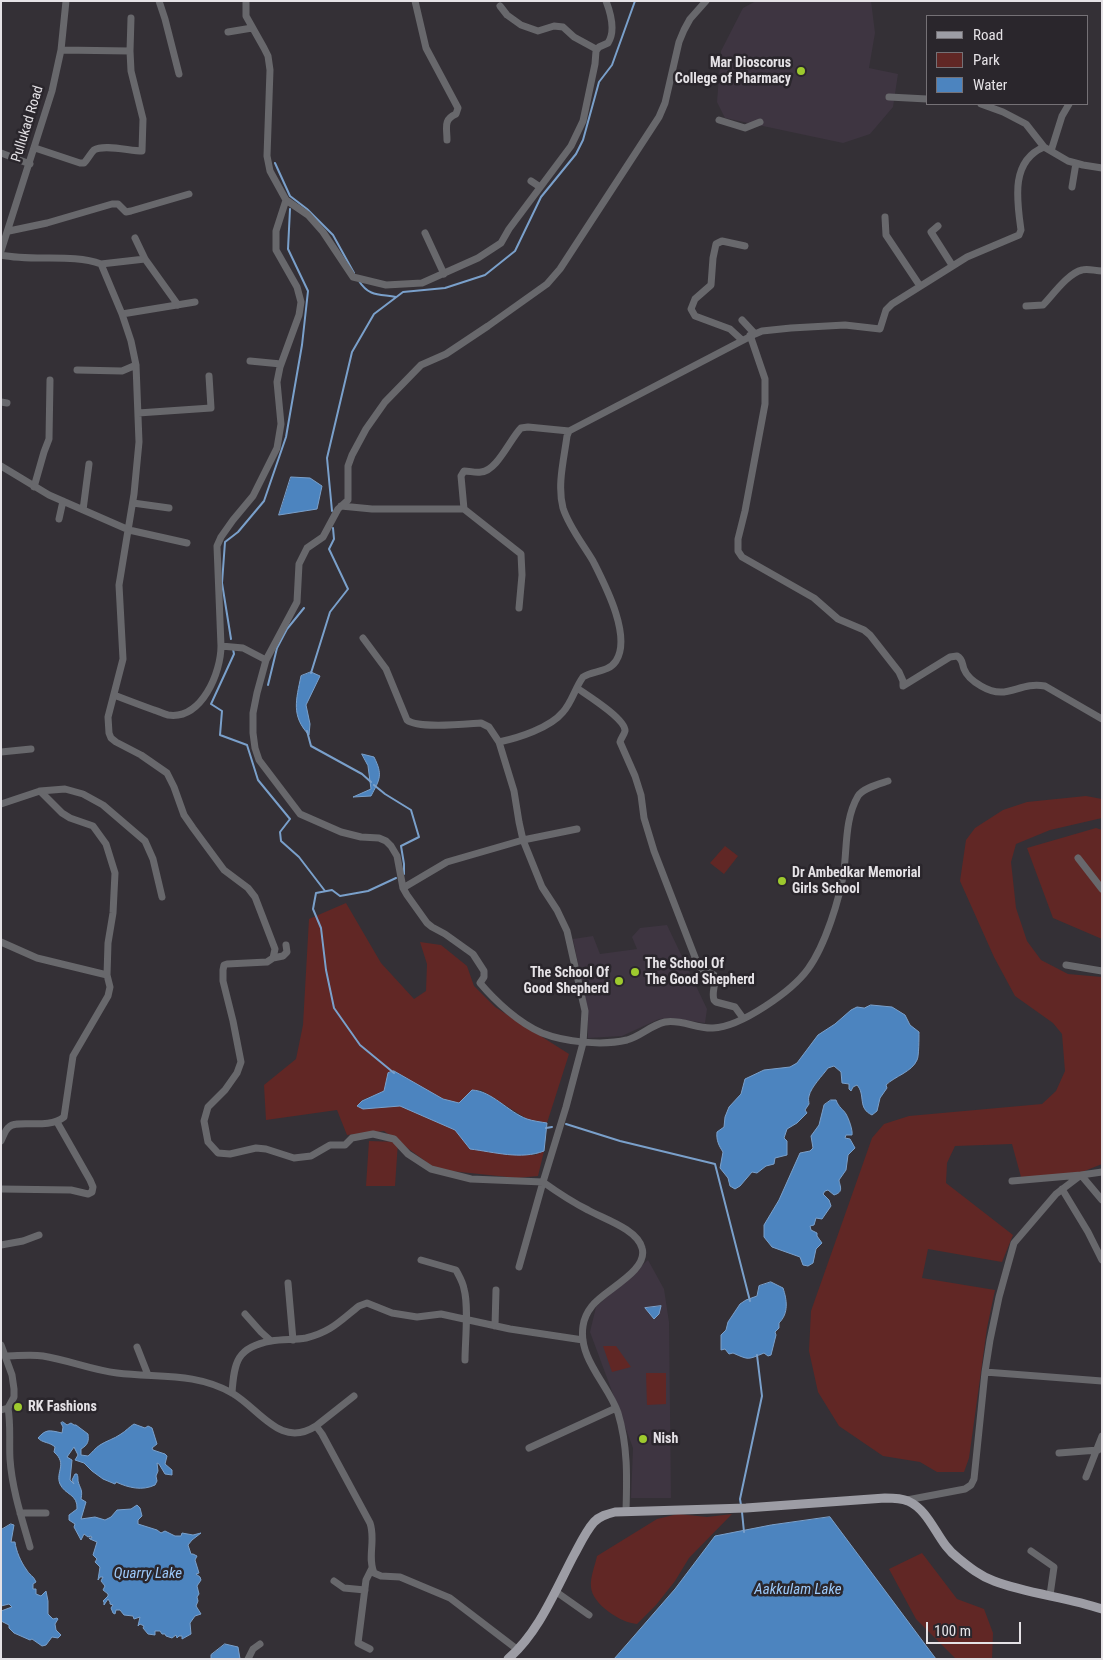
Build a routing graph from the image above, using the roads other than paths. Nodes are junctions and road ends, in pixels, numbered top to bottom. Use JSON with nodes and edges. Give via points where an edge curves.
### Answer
{"nodes":[{"id":1,"x":66,"y":1,"type":"edge"},
{"id":2,"x":159,"y":1,"type":"edge"},
{"id":3,"x":246,"y":1,"type":"edge"},
{"id":4,"x":414,"y":1,"type":"edge"},
{"id":5,"x":606,"y":1,"type":"edge"},
{"id":6,"x":706,"y":1,"type":"edge"},
{"id":7,"x":500,"y":6,"type":"dead end"},
{"id":8,"x":131,"y":18,"type":"dead end"},
{"id":9,"x":252,"y":28,"type":"junction"},
{"id":10,"x":228,"y":32,"type":"dead end"},
{"id":11,"x":596,"y":49,"type":"junction"},
{"id":12,"x":61,"y":50,"type":"junction"},
{"id":13,"x":130,"y":51,"type":"junction"},
{"id":14,"x":179,"y":74,"type":"dead end"},
{"id":15,"x":888,"y":96,"type":"dead end"},
{"id":16,"x":926,"y":99,"type":"edge"},
{"id":17,"x":984,"y":105,"type":"edge"},
{"id":18,"x":1068,"y":105,"type":"edge"},
{"id":19,"x":719,"y":120,"type":"dead end"},
{"id":20,"x":760,"y":122,"type":"dead end"},
{"id":21,"x":447,"y":140,"type":"dead end"},
{"id":22,"x":1044,"y":147,"type":"junction"},
{"id":23,"x":35,"y":148,"type":"junction"},
{"id":24,"x":1051,"y":151,"type":"junction"},
{"id":25,"x":1,"y":153,"type":"edge"},
{"id":26,"x":1076,"y":163,"type":"junction"},
{"id":27,"x":30,"y":164,"type":"junction"},
{"id":28,"x":1102,"y":168,"type":"edge"},
{"id":29,"x":531,"y":181,"type":"dead end"},
{"id":30,"x":540,"y":187,"type":"junction"},
{"id":31,"x":1072,"y":187,"type":"dead end"},
{"id":32,"x":189,"y":194,"type":"dead end"},
{"id":33,"x":286,"y":200,"type":"junction"},
{"id":34,"x":884,"y":216,"type":"dead end"},
{"id":35,"x":938,"y":226,"type":"dead end"},
{"id":36,"x":9,"y":231,"type":"junction"},
{"id":37,"x":425,"y":233,"type":"dead end"},
{"id":38,"x":135,"y":238,"type":"dead end"},
{"id":39,"x":745,"y":246,"type":"dead end"},
{"id":40,"x":1,"y":253,"type":"edge"},
{"id":41,"x":145,"y":259,"type":"junction"},
{"id":42,"x":101,"y":264,"type":"junction"},
{"id":43,"x":952,"y":266,"type":"junction"},
{"id":44,"x":1102,"y":271,"type":"edge"},
{"id":45,"x":444,"y":274,"type":"junction"},
{"id":46,"x":920,"y":286,"type":"junction"},
{"id":47,"x":195,"y":302,"type":"dead end"},
{"id":48,"x":178,"y":305,"type":"junction"},
{"id":49,"x":1026,"y":306,"type":"dead end"},
{"id":50,"x":122,"y":314,"type":"junction"},
{"id":51,"x":742,"y":320,"type":"dead end"},
{"id":52,"x":753,"y":334,"type":"junction"},
{"id":53,"x":742,"y":340,"type":"junction"},
{"id":54,"x":250,"y":361,"type":"dead end"},
{"id":55,"x":282,"y":364,"type":"junction"},
{"id":56,"x":136,"y":365,"type":"junction"},
{"id":57,"x":77,"y":370,"type":"dead end"},
{"id":58,"x":209,"y":376,"type":"dead end"},
{"id":59,"x":50,"y":380,"type":"dead end"},
{"id":60,"x":138,"y":413,"type":"junction"},
{"id":61,"x":569,"y":431,"type":"junction"},
{"id":62,"x":89,"y":464,"type":"dead end"},
{"id":63,"x":1,"y":466,"type":"edge"},
{"id":64,"x":34,"y":487,"type":"junction"},
{"id":65,"x":63,"y":501,"type":"junction"},
{"id":66,"x":133,"y":503,"type":"junction"},
{"id":67,"x":340,"y":506,"type":"junction"},
{"id":68,"x":169,"y":508,"type":"dead end"},
{"id":69,"x":464,"y":509,"type":"junction"},
{"id":70,"x":83,"y":510,"type":"junction"},
{"id":71,"x":59,"y":519,"type":"dead end"},
{"id":72,"x":129,"y":530,"type":"junction"},
{"id":73,"x":187,"y":543,"type":"dead end"},
{"id":74,"x":519,"y":608,"type":"dead end"},
{"id":75,"x":363,"y":638,"type":"dead end"},
{"id":76,"x":221,"y":646,"type":"junction"},
{"id":77,"x":266,"y":660,"type":"junction"},
{"id":78,"x":577,"y":688,"type":"junction"},
{"id":79,"x":114,"y":695,"type":"junction"},
{"id":80,"x":1102,"y":720,"type":"edge"},
{"id":81,"x":498,"y":742,"type":"junction"},
{"id":82,"x":31,"y":749,"type":"dead end"},
{"id":83,"x":1,"y":752,"type":"edge"},
{"id":84,"x":888,"y":781,"type":"dead end"},
{"id":85,"x":40,"y":791,"type":"junction"},
{"id":86,"x":1,"y":804,"type":"edge"},
{"id":87,"x":577,"y":829,"type":"dead end"},
{"id":88,"x":523,"y":840,"type":"junction"},
{"id":89,"x":1078,"y":858,"type":"dead end"},
{"id":90,"x":403,"y":888,"type":"junction"},
{"id":91,"x":1102,"y":889,"type":"edge"},
{"id":92,"x":162,"y":897,"type":"dead end"},
{"id":93,"x":1,"y":942,"type":"edge"},
{"id":94,"x":286,"y":946,"type":"dead end"},
{"id":95,"x":273,"y":958,"type":"junction"},
{"id":96,"x":1066,"y":965,"type":"dead end"},
{"id":97,"x":1102,"y":971,"type":"edge"},
{"id":98,"x":107,"y":975,"type":"junction"},
{"id":99,"x":743,"y":1018,"type":"junction"},
{"id":100,"x":583,"y":1043,"type":"junction"},
{"id":101,"x":58,"y":1122,"type":"junction"},
{"id":102,"x":1,"y":1141,"type":"edge"},
{"id":103,"x":1102,"y":1172,"type":"edge"},
{"id":104,"x":1081,"y":1175,"type":"junction"},
{"id":105,"x":1012,"y":1181,"type":"dead end"},
{"id":106,"x":543,"y":1182,"type":"junction"},
{"id":107,"x":1,"y":1189,"type":"edge"},
{"id":108,"x":1062,"y":1189,"type":"junction"},
{"id":109,"x":1102,"y":1200,"type":"edge"},
{"id":110,"x":39,"y":1235,"type":"dead end"},
{"id":111,"x":1,"y":1245,"type":"edge"},
{"id":112,"x":421,"y":1260,"type":"dead end"},
{"id":113,"x":1102,"y":1260,"type":"edge"},
{"id":114,"x":519,"y":1267,"type":"dead end"},
{"id":115,"x":288,"y":1283,"type":"dead end"},
{"id":116,"x":496,"y":1290,"type":"dead end"},
{"id":117,"x":245,"y":1314,"type":"dead end"},
{"id":118,"x":466,"y":1319,"type":"junction"},
{"id":119,"x":495,"y":1326,"type":"junction"},
{"id":120,"x":293,"y":1340,"type":"junction"},
{"id":121,"x":583,"y":1340,"type":"junction"},
{"id":122,"x":271,"y":1341,"type":"junction"},
{"id":123,"x":1,"y":1345,"type":"edge"},
{"id":124,"x":137,"y":1347,"type":"dead end"},
{"id":125,"x":5,"y":1356,"type":"junction"},
{"id":126,"x":465,"y":1360,"type":"dead end"},
{"id":127,"x":984,"y":1372,"type":"junction"},
{"id":128,"x":148,"y":1375,"type":"junction"},
{"id":129,"x":1102,"y":1381,"type":"edge"},
{"id":130,"x":232,"y":1393,"type":"junction"},
{"id":131,"x":354,"y":1396,"type":"dead end"},
{"id":132,"x":616,"y":1408,"type":"junction"},
{"id":133,"x":5,"y":1409,"type":"edge"},
{"id":134,"x":316,"y":1426,"type":"junction"},
{"id":135,"x":1102,"y":1436,"type":"edge"},
{"id":136,"x":529,"y":1448,"type":"dead end"},
{"id":137,"x":1098,"y":1450,"type":"junction"},
{"id":138,"x":1059,"y":1452,"type":"dead end"},
{"id":139,"x":1086,"y":1477,"type":"dead end"},
{"id":140,"x":907,"y":1500,"type":"junction"},
{"id":141,"x":626,"y":1511,"type":"junction"},
{"id":142,"x":20,"y":1512,"type":"junction"},
{"id":143,"x":46,"y":1513,"type":"dead end"},
{"id":144,"x":30,"y":1547,"type":"dead end"},
{"id":145,"x":1031,"y":1551,"type":"dead end"},
{"id":146,"x":372,"y":1568,"type":"junction"},
{"id":147,"x":334,"y":1581,"type":"dead end"},
{"id":148,"x":365,"y":1590,"type":"junction"},
{"id":149,"x":555,"y":1591,"type":"junction"},
{"id":150,"x":1050,"y":1596,"type":"junction"},
{"id":151,"x":1102,"y":1609,"type":"edge"},
{"id":152,"x":589,"y":1614,"type":"dead end"},
{"id":153,"x":260,"y":1644,"type":"dead end"},
{"id":154,"x":370,"y":1648,"type":"dead end"},
{"id":155,"x":518,"y":1650,"type":"junction"},
{"id":156,"x":248,"y":1659,"type":"edge"},
{"id":157,"x":508,"y":1659,"type":"edge"}],
"edges":[{"from":1,"to":12,"type":"street","name":"Pullukad Road"},
{"from":2,"to":14,"type":"street"},
{"from":3,"to":9,"type":"street","via":[[246,16]]},
{"from":4,"to":21,"type":"street","via":[[426,48],[458,108],[456,114],[447,120]]},
{"from":5,"to":11,"type":"street","via":[[613,31],[608,43]]},
{"from":6,"to":67,"type":"street","via":[[690,19],[679,42],[666,103],[659,117],[560,269],[547,284],[488,326],[446,354],[421,365],[385,402],[352,455],[348,466],[348,500]]},
{"from":7,"to":11,"type":"street","via":[[520,25],[538,31],[563,27]]},
{"from":8,"to":13,"type":"street"},
{"from":9,"to":10,"type":"street"},
{"from":9,"to":33,"type":"street","via":[[268,56],[270,70],[268,163]]},
{"from":11,"to":30,"type":"street","via":[[583,121],[571,146]]},
{"from":12,"to":13,"type":"street"},
{"from":12,"to":23,"type":"street","name":"Pullukad Road"},
{"from":13,"to":23,"type":"street","via":[[131,71],[143,119],[142,151],[97,148],[80,163]]},
{"from":15,"to":16,"type":"street"},
{"from":17,"to":22,"type":"street","via":[[1026,124]]},
{"from":18,"to":24,"type":"street"},
{"from":19,"to":20,"type":"street","via":[[745,128]]},
{"from":22,"to":24,"type":"street"},
{"from":22,"to":43,"type":"street","via":[[1029,156],[1019,176],[1019,235]]},
{"from":23,"to":27,"type":"street","name":"Pullukad Road"},
{"from":24,"to":26,"type":"street"},
{"from":25,"to":27,"type":"street"},
{"from":26,"to":28,"type":"street"},
{"from":26,"to":31,"type":"street"},
{"from":27,"to":36,"type":"street","name":"Pullukad Road"},
{"from":29,"to":30,"type":"street"},
{"from":30,"to":45,"type":"street","via":[[501,243]]},
{"from":32,"to":36,"type":"street","via":[[126,212],[118,204],[112,204]]},
{"from":33,"to":45,"type":"street","via":[[318,226],[353,277],[386,285],[422,283]]},
{"from":33,"to":55,"type":"street","via":[[276,231],[276,250],[297,287],[301,302]]},
{"from":34,"to":46,"type":"street","via":[[886,235]]},
{"from":35,"to":43,"type":"street","via":[[932,232]]},
{"from":36,"to":40,"type":"street","name":"Pullukad Road"},
{"from":37,"to":45,"type":"street"},
{"from":38,"to":41,"type":"street"},
{"from":39,"to":53,"type":"street","via":[[722,241],[716,244],[711,285],[695,299],[691,309],[695,316],[730,329]]},
{"from":40,"to":42,"type":"street","via":[[15,258],[82,259]]},
{"from":41,"to":42,"type":"street"},
{"from":41,"to":48,"type":"street"},
{"from":42,"to":50,"type":"street"},
{"from":43,"to":46,"type":"street"},
{"from":44,"to":49,"type":"street","via":[[1079,270],[1043,305]]},
{"from":46,"to":52,"type":"street","via":[[886,310],[880,329],[845,325]]},
{"from":47,"to":48,"type":"street"},
{"from":48,"to":50,"type":"street"},
{"from":50,"to":56,"type":"street"},
{"from":51,"to":52,"type":"street"},
{"from":52,"to":53,"type":"street"},
{"from":52,"to":80,"type":"street","via":[[765,379],[765,404],[738,539],[738,551],[742,557],[814,598],[838,619],[864,630],[899,672],[903,686],[950,657],[958,656],[969,676],[985,688],[1001,694],[1028,685],[1045,686]]},
{"from":53,"to":61,"type":"street"},
{"from":54,"to":55,"type":"street"},
{"from":55,"to":76,"type":"street","via":[[277,382],[281,424],[277,448],[253,496],[229,525],[217,546]]},
{"from":56,"to":57,"type":"street","via":[[122,371]]},
{"from":56,"to":60,"type":"street"},
{"from":58,"to":60,"type":"street","via":[[211,408]]},
{"from":59,"to":64,"type":"street","via":[[50,439]]},
{"from":60,"to":66,"type":"street","via":[[139,442]]},
{"from":61,"to":69,"type":"street","via":[[521,428],[487,470],[462,473]]},
{"from":61,"to":78,"type":"street","via":[[562,475],[563,506],[611,600],[621,637],[620,653],[613,666],[587,674]]},
{"from":62,"to":70,"type":"street"},
{"from":63,"to":64,"type":"street"},
{"from":64,"to":65,"type":"street"},
{"from":65,"to":70,"type":"street"},
{"from":65,"to":71,"type":"street"},
{"from":66,"to":68,"type":"street"},
{"from":66,"to":72,"type":"street"},
{"from":67,"to":69,"type":"street"},
{"from":67,"to":77,"type":"street","via":[[323,537],[303,552],[296,602]]},
{"from":69,"to":74,"type":"street","via":[[521,554]]},
{"from":70,"to":72,"type":"street"},
{"from":72,"to":73,"type":"street"},
{"from":72,"to":79,"type":"street","via":[[119,585],[123,659]]},
{"from":75,"to":81,"type":"street","via":[[386,669],[409,722],[421,725],[486,724]]},
{"from":76,"to":77,"type":"street","via":[[243,648]]},
{"from":76,"to":79,"type":"street","via":[[220,661],[207,694],[192,709],[169,715]]},
{"from":77,"to":90,"type":"street","via":[[253,713],[253,733],[259,760],[300,814],[341,832],[386,841],[397,856]]},
{"from":78,"to":81,"type":"street","via":[[563,712],[550,723]]},
{"from":78,"to":99,"type":"street","via":[[611,712],[624,727],[625,733],[620,742],[636,776],[646,824],[680,921],[698,965],[716,979],[714,1000],[736,1007]]},
{"from":79,"to":95,"type":"street","via":[[108,717],[111,738],[166,773],[193,828],[224,870],[255,897],[276,949]]},
{"from":81,"to":88,"type":"street","via":[[514,791]]},
{"from":82,"to":83,"type":"street"},
{"from":84,"to":99,"type":"street","via":[[859,795],[849,819],[844,872],[834,909],[822,944],[808,969],[769,1004]]},
{"from":85,"to":86,"type":"street"},
{"from":85,"to":92,"type":"street","via":[[65,789],[83,794],[103,805],[145,841]]},
{"from":85,"to":98,"type":"street","via":[[62,813],[93,826],[106,844],[115,873]]},
{"from":87,"to":88,"type":"street"},
{"from":88,"to":90,"type":"street","via":[[447,862]]},
{"from":88,"to":100,"type":"street","via":[[542,887],[568,931],[585,1011]]},
{"from":89,"to":91,"type":"street"},
{"from":90,"to":100,"type":"street","via":[[427,923],[473,954],[484,971],[480,983],[500,1003],[542,1033]]},
{"from":93,"to":98,"type":"street","via":[[36,958]]},
{"from":94,"to":95,"type":"street","via":[[287,952],[283,956]]},
{"from":95,"to":106,"type":"street","via":[[267,962],[224,965],[223,981],[241,1062],[237,1074],[208,1107],[204,1121],[208,1142],[218,1153],[230,1154],[256,1148],[294,1158],[311,1156],[330,1145],[345,1145],[352,1138],[373,1134],[394,1138],[408,1154],[431,1169],[471,1179]]},
{"from":96,"to":97,"type":"street"},
{"from":98,"to":101,"type":"street","via":[[108,996],[73,1056],[64,1117]]},
{"from":99,"to":100,"type":"street","via":[[715,1028],[664,1022],[626,1040]]},
{"from":100,"to":106,"type":"street"},
{"from":101,"to":102,"type":"street","via":[[15,1123],[8,1127]]},
{"from":101,"to":107,"type":"street","via":[[90,1180],[92,1192]]},
{"from":103,"to":104,"type":"street"},
{"from":104,"to":105,"type":"street"},
{"from":104,"to":108,"type":"street"},
{"from":104,"to":109,"type":"street"},
{"from":106,"to":114,"type":"street"},
{"from":106,"to":121,"type":"street","via":[[635,1237],[644,1254],[633,1272],[593,1305],[583,1326]]},
{"from":108,"to":113,"type":"street"},
{"from":108,"to":127,"type":"street","via":[[1014,1243]]},
{"from":110,"to":111,"type":"street","via":[[23,1242]]},
{"from":112,"to":118,"type":"street","via":[[456,1270],[465,1292]]},
{"from":115,"to":120,"type":"street"},
{"from":116,"to":119,"type":"street"},
{"from":117,"to":122,"type":"street"},
{"from":118,"to":119,"type":"street"},
{"from":118,"to":120,"type":"street","via":[[441,1314],[404,1316],[362,1304],[332,1329]]},
{"from":118,"to":126,"type":"street"},
{"from":119,"to":121,"type":"street"},
{"from":120,"to":122,"type":"street"},
{"from":121,"to":132,"type":"street","via":[[586,1355]]},
{"from":122,"to":130,"type":"street","via":[[247,1349],[236,1362]]},
{"from":123,"to":125,"type":"street"},
{"from":124,"to":128,"type":"street"},
{"from":125,"to":128,"type":"street","via":[[42,1356],[117,1373]]},
{"from":125,"to":133,"type":"street","via":[[12,1375],[14,1396]]},
{"from":127,"to":129,"type":"street"},
{"from":127,"to":140,"type":"street","via":[[978,1450],[971,1485],[958,1491]]},
{"from":128,"to":130,"type":"street","via":[[196,1379]]},
{"from":130,"to":134,"type":"street","via":[[277,1430],[292,1434]]},
{"from":131,"to":134,"type":"street"},
{"from":132,"to":136,"type":"street"},
{"from":132,"to":141,"type":"street","via":[[627,1465]]},
{"from":133,"to":142,"type":"street","via":[[11,1425],[10,1460]]},
{"from":134,"to":146,"type":"street","via":[[370,1523]]},
{"from":135,"to":137,"type":"street"},
{"from":137,"to":138,"type":"street"},
{"from":137,"to":139,"type":"street"},
{"from":140,"to":141,"type":"main road","via":[[891,1498],[741,1508]]},
{"from":140,"to":150,"type":"main road","via":[[927,1518],[953,1555],[976,1572],[994,1581]]},
{"from":141,"to":149,"type":"main road","via":[[604,1515],[595,1521]]},
{"from":142,"to":143,"type":"street"},
{"from":142,"to":144,"type":"street"},
{"from":145,"to":150,"type":"street","via":[[1054,1567]]},
{"from":146,"to":148,"type":"street"},
{"from":146,"to":155,"type":"street","via":[[377,1575],[400,1577],[450,1598]]},
{"from":147,"to":148,"type":"street","via":[[344,1588]]},
{"from":148,"to":154,"type":"street","via":[[358,1643]]},
{"from":149,"to":152,"type":"street"},
{"from":149,"to":155,"type":"main road","via":[[537,1625]]},
{"from":150,"to":151,"type":"main road"},
{"from":153,"to":156,"type":"street"},
{"from":155,"to":157,"type":"main road"}]}
